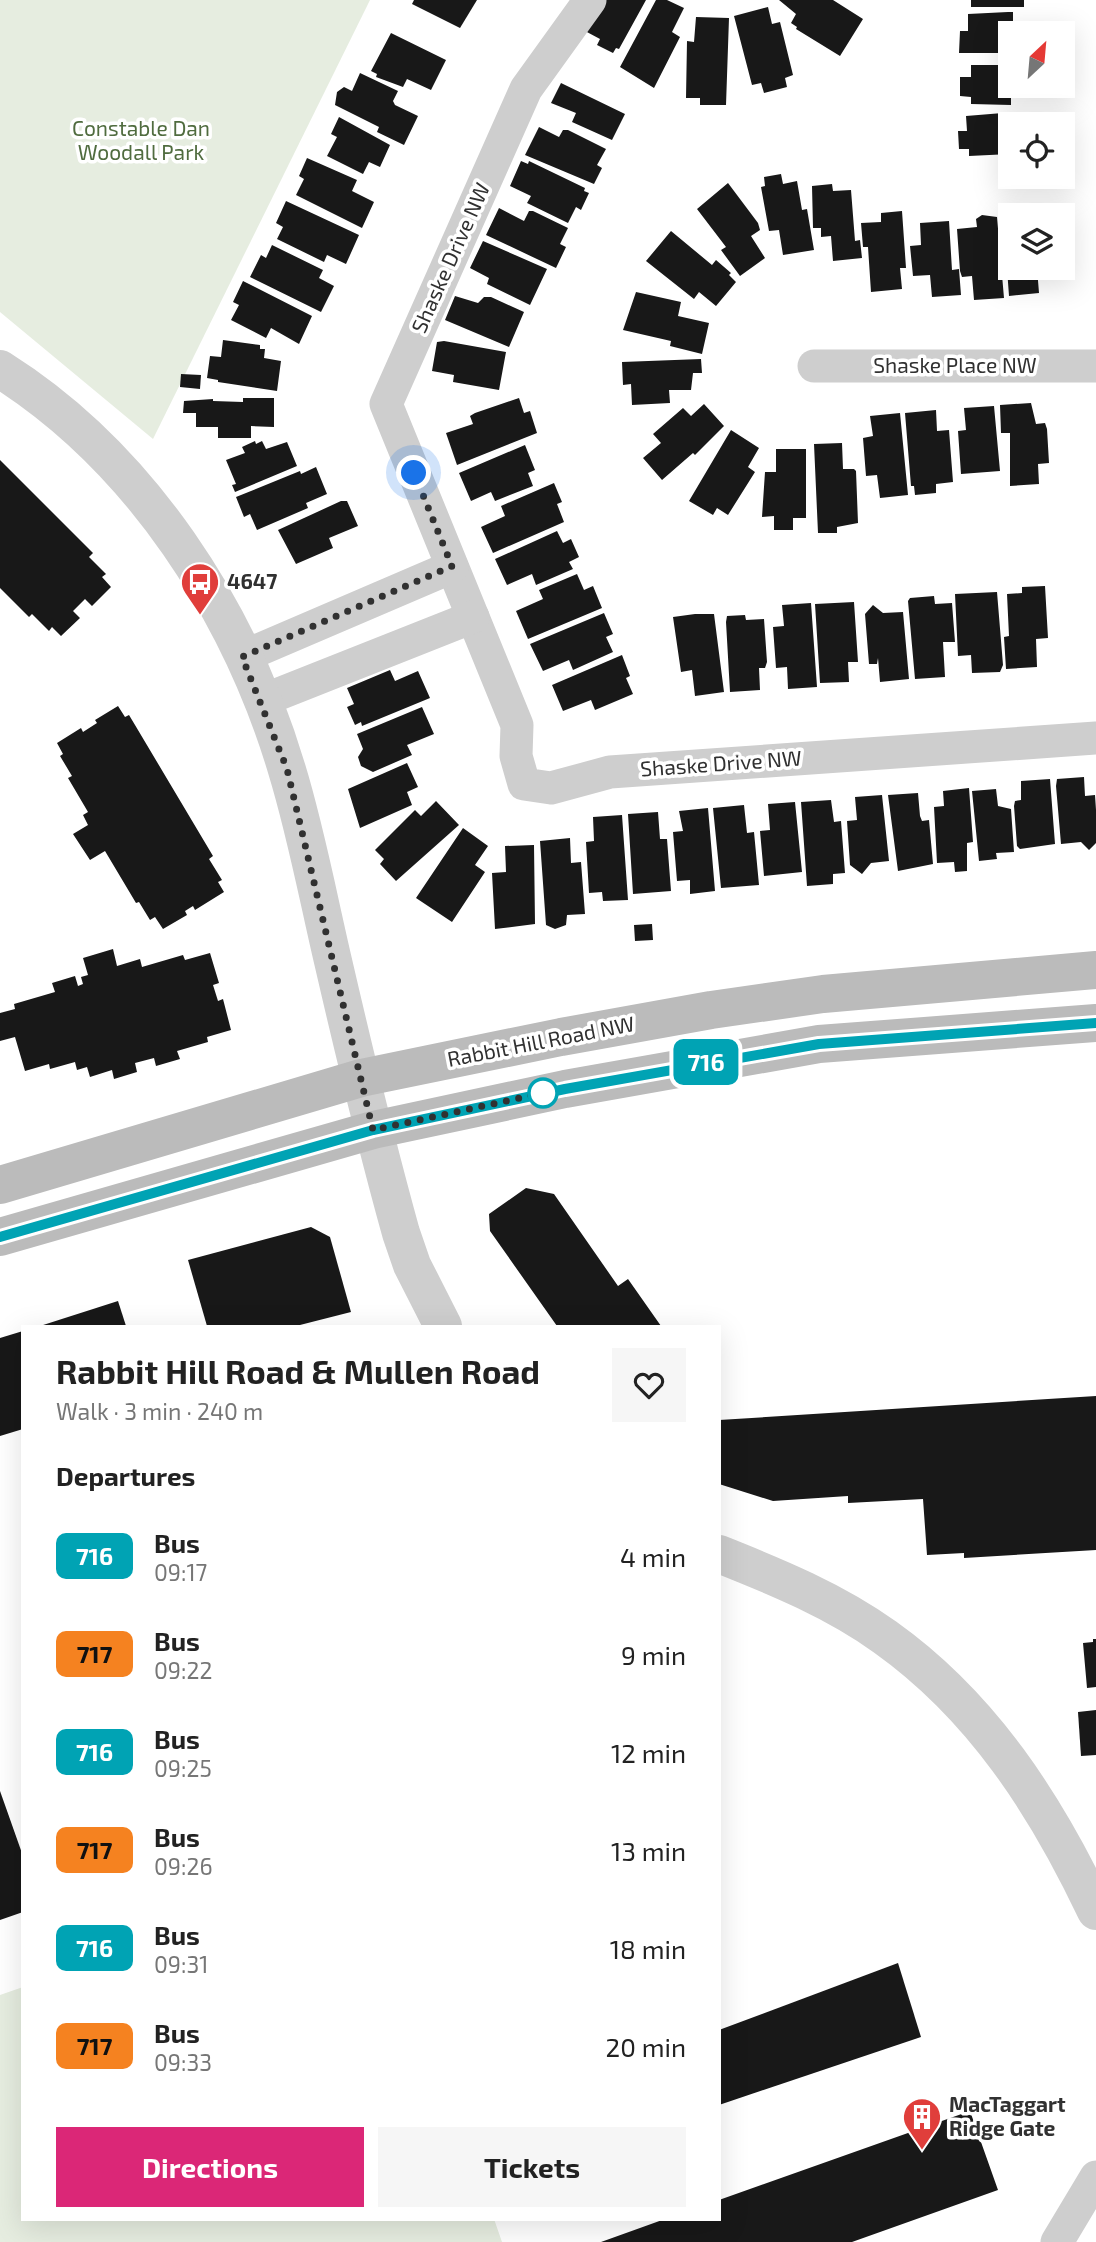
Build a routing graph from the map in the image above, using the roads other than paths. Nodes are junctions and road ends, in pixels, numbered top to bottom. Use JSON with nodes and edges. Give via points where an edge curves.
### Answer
{"nodes":[{"id":1,"x":590,"y":0,"type":"edge"},
{"id":2,"x":814,"y":366,"type":"dead end"},
{"id":3,"x":1096,"y":366,"type":"edge"},
{"id":4,"x":0,"y":369,"type":"edge"},
{"id":5,"x":452,"y":566,"type":"junction"},
{"id":6,"x":473,"y":617,"type":"junction"},
{"id":7,"x":242,"y":657,"type":"junction"},
{"id":8,"x":261,"y":701,"type":"junction"},
{"id":9,"x":1096,"y":738,"type":"edge"},
{"id":10,"x":1096,"y":970,"type":"edge"},
{"id":11,"x":1096,"y":1023,"type":"edge"},
{"id":12,"x":361,"y":1078,"type":"junction"},
{"id":13,"x":373,"y":1130,"type":"junction"},
{"id":14,"x":0,"y":1185,"type":"edge"},
{"id":15,"x":0,"y":1237,"type":"edge"},
{"id":16,"x":443,"y":1325,"type":"edge"},
{"id":17,"x":721,"y":1555,"type":"edge"},
{"id":18,"x":1096,"y":1911,"type":"edge"},
{"id":19,"x":1096,"y":2177,"type":"edge"},
{"id":20,"x":1057,"y":2242,"type":"edge"}],
"edges":[{"from":1,"to":5,"type":"street","name":"Shaske Drive NW","via":[[526,89],[386,404]]},
{"from":2,"to":3,"type":"street","name":"Shaske Place NW"},
{"from":4,"to":7,"type":"street","via":[[70,422],[149,506],[193,564]]},
{"from":5,"to":6,"type":"street","name":"Shaske Drive NW"},
{"from":5,"to":7,"type":"street"},
{"from":6,"to":8,"type":"street"},
{"from":6,"to":9,"type":"street","name":"Shaske Drive NW","via":[[517,725],[516,757],[524,784],[551,788],[610,772]]},
{"from":7,"to":8,"type":"street"},
{"from":8,"to":12,"type":"street","via":[[290,781]]},
{"from":10,"to":12,"type":"main road","name":"Rabbit Hill Road NW","via":[[823,994],[711,1010]]},
{"from":11,"to":13,"type":"main road","via":[[819,1044],[641,1074]]},
{"from":12,"to":13,"type":"street"},
{"from":12,"to":14,"type":"main road","name":"Rabbit Hill Road NW"},
{"from":13,"to":15,"type":"main road"},
{"from":13,"to":16,"type":"street","via":[[408,1254]]},
{"from":17,"to":18,"type":"street","via":[[840,1609],[885,1637],[941,1683],[1027,1783]]},
{"from":19,"to":20,"type":"street"}]}
